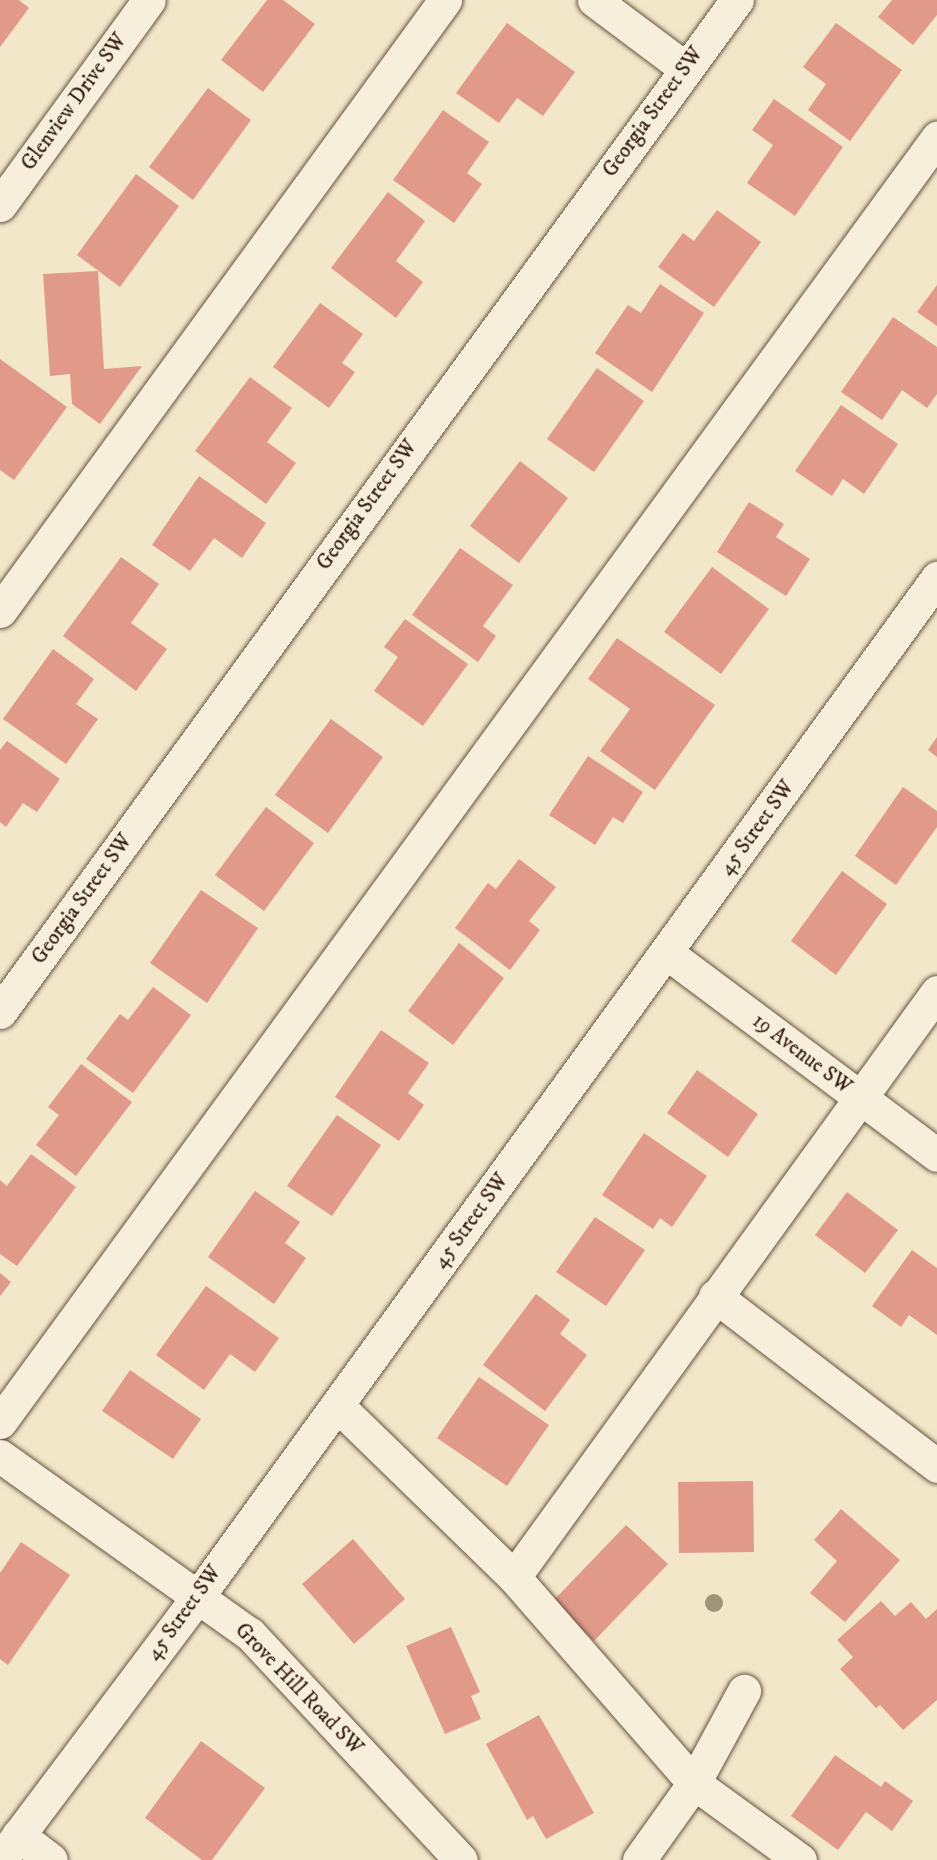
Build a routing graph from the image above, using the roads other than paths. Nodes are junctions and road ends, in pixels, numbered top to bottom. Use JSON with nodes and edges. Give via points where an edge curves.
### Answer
{"nodes":[{"id":1,"x":149,"y":0,"type":"edge"},
{"id":2,"x":445,"y":0,"type":"edge"},
{"id":3,"x":594,"y":0,"type":"edge"},
{"id":4,"x":736,"y":0,"type":"edge"},
{"id":5,"x":685,"y":68,"type":"junction"},
{"id":6,"x":937,"y":138,"type":"edge"},
{"id":7,"x":0,"y":205,"type":"edge"},
{"id":8,"x":937,"y":578,"type":"edge"},
{"id":9,"x":0,"y":611,"type":"edge"},
{"id":10,"x":667,"y":953,"type":"junction"},
{"id":11,"x":937,"y":992,"type":"edge"},
{"id":12,"x":0,"y":1012,"type":"edge"},
{"id":13,"x":860,"y":1097,"type":"junction"},
{"id":14,"x":937,"y":1155,"type":"edge"},
{"id":15,"x":715,"y":1296,"type":"junction"},
{"id":16,"x":337,"y":1405,"type":"junction"},
{"id":17,"x":0,"y":1422,"type":"edge"},
{"id":18,"x":0,"y":1456,"type":"edge"},
{"id":19,"x":937,"y":1466,"type":"edge"},
{"id":20,"x":513,"y":1577,"type":"junction"},
{"id":21,"x":199,"y":1595,"type":"junction"},
{"id":22,"x":744,"y":1691,"type":"dead end"},
{"id":23,"x":694,"y":1783,"type":"junction"},
{"id":24,"x":9,"y":1847,"type":"edge"},
{"id":25,"x":51,"y":1860,"type":"edge"},
{"id":26,"x":461,"y":1860,"type":"edge"},
{"id":27,"x":639,"y":1860,"type":"edge"},
{"id":28,"x":800,"y":1860,"type":"edge"}],
"edges":[{"from":1,"to":7,"type":"street","name":"Glenview Drive SW"},
{"from":2,"to":9,"type":"street"},
{"from":3,"to":5,"type":"street"},
{"from":4,"to":5,"type":"street","name":"Georgia Street SW"},
{"from":5,"to":12,"type":"street","name":"Georgia Street SW"},
{"from":6,"to":17,"type":"street"},
{"from":8,"to":10,"type":"street","name":"45 Street SW"},
{"from":10,"to":13,"type":"street","name":"19 Avenue SW"},
{"from":10,"to":16,"type":"street","name":"45 Street SW"},
{"from":11,"to":13,"type":"street"},
{"from":13,"to":14,"type":"street","name":"19 Avenue SW"},
{"from":13,"to":15,"type":"street"},
{"from":15,"to":19,"type":"street"},
{"from":15,"to":20,"type":"street"},
{"from":16,"to":20,"type":"street"},
{"from":16,"to":21,"type":"street","name":"45 Street SW"},
{"from":18,"to":21,"type":"street","name":"Grove Hill Road SW"},
{"from":20,"to":23,"type":"street"},
{"from":21,"to":24,"type":"street","name":"45 Street SW"},
{"from":21,"to":26,"type":"street","name":"Grove Hill Road SW","via":[[250,1634]]},
{"from":22,"to":23,"type":"street"},
{"from":23,"to":27,"type":"street"},
{"from":23,"to":28,"type":"street"},
{"from":24,"to":25,"type":"street"}]}
